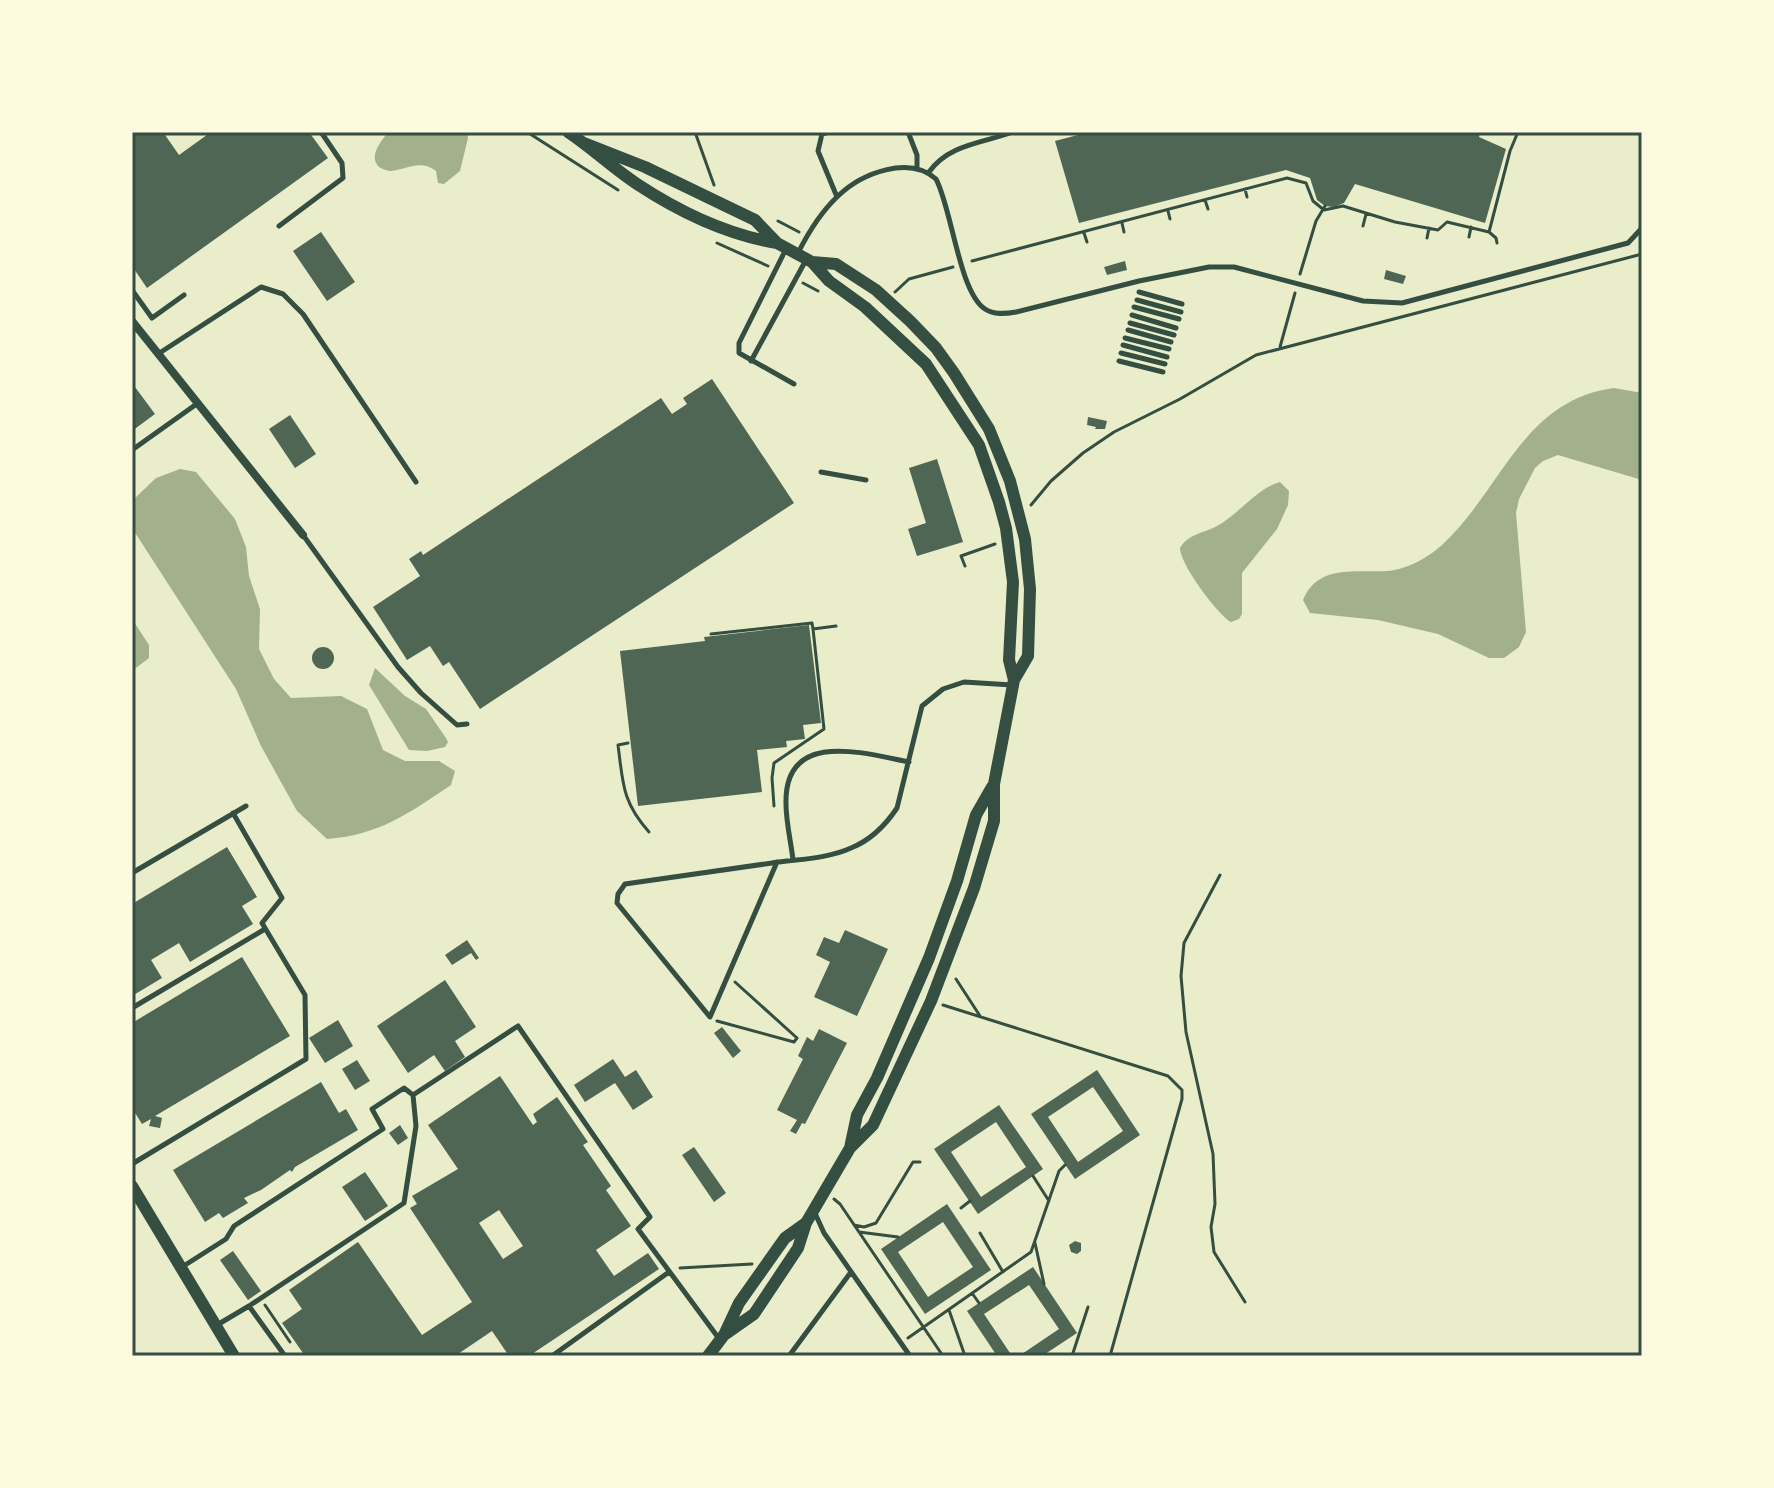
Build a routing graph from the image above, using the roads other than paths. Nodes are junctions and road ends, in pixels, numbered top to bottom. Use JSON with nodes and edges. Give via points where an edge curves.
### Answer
{"nodes":[{"id":1,"x":321,"y":132,"type":"edge"},
{"id":2,"x":568,"y":132,"type":"edge"},
{"id":3,"x":829,"y":132,"type":"edge"},
{"id":4,"x":908,"y":132,"type":"edge"},
{"id":5,"x":1013,"y":132,"type":"edge"},
{"id":6,"x":584,"y":143,"type":"junction"},
{"id":7,"x":917,"y":167,"type":"junction"},
{"id":8,"x":929,"y":172,"type":"junction"},
{"id":9,"x":837,"y":197,"type":"junction"},
{"id":10,"x":279,"y":226,"type":"dead end"},
{"id":11,"x":1642,"y":228,"type":"edge"},
{"id":12,"x":796,"y":253,"type":"junction"},
{"id":13,"x":132,"y":290,"type":"edge"},
{"id":14,"x":1139,"y":292,"type":"dead end"},
{"id":15,"x":184,"y":295,"type":"dead end"},
{"id":16,"x":1137,"y":300,"type":"dead end"},
{"id":17,"x":1182,"y":304,"type":"dead end"},
{"id":18,"x":1134,"y":307,"type":"dead end"},
{"id":19,"x":1181,"y":312,"type":"dead end"},
{"id":20,"x":1132,"y":315,"type":"dead end"},
{"id":21,"x":1179,"y":319,"type":"dead end"},
{"id":22,"x":132,"y":321,"type":"edge"},
{"id":23,"x":1130,"y":323,"type":"dead end"},
{"id":24,"x":1176,"y":328,"type":"dead end"},
{"id":25,"x":1128,"y":330,"type":"dead end"},
{"id":26,"x":1174,"y":335,"type":"dead end"},
{"id":27,"x":1125,"y":338,"type":"dead end"},
{"id":28,"x":1123,"y":345,"type":"dead end"},
{"id":29,"x":1121,"y":353,"type":"dead end"},
{"id":30,"x":158,"y":354,"type":"junction"},
{"id":31,"x":751,"y":361,"type":"junction"},
{"id":32,"x":1119,"y":361,"type":"dead end"},
{"id":33,"x":1163,"y":372,"type":"dead end"},
{"id":34,"x":794,"y":384,"type":"dead end"},
{"id":35,"x":198,"y":403,"type":"junction"},
{"id":36,"x":132,"y":450,"type":"edge"},
{"id":37,"x":821,"y":472,"type":"dead end"},
{"id":38,"x":866,"y":480,"type":"dead end"},
{"id":39,"x":416,"y":482,"type":"dead end"},
{"id":40,"x":303,"y":535,"type":"joint"},
{"id":41,"x":1014,"y":682,"type":"junction"},
{"id":42,"x":467,"y":724,"type":"dead end"},
{"id":43,"x":909,"y":762,"type":"junction"},
{"id":44,"x":994,"y":784,"type":"junction"},
{"id":45,"x":246,"y":806,"type":"dead end"},
{"id":46,"x":233,"y":813,"type":"junction"},
{"id":47,"x":793,"y":860,"type":"junction"},
{"id":48,"x":777,"y":862,"type":"junction"},
{"id":49,"x":132,"y":873,"type":"edge"},
{"id":50,"x":265,"y":929,"type":"junction"},
{"id":51,"x":132,"y":1008,"type":"edge"},
{"id":52,"x":413,"y":1095,"type":"junction"},
{"id":53,"x":850,"y":1148,"type":"junction"},
{"id":54,"x":132,"y":1164,"type":"edge"},
{"id":55,"x":132,"y":1186,"type":"edge"},
{"id":56,"x":813,"y":1210,"type":"junction"},
{"id":57,"x":806,"y":1223,"type":"junction"},
{"id":58,"x":181,"y":1267,"type":"junction"},
{"id":59,"x":669,"y":1272,"type":"junction"},
{"id":60,"x":851,"y":1272,"type":"junction"},
{"id":61,"x":249,"y":1306,"type":"junction"},
{"id":62,"x":216,"y":1325,"type":"junction"},
{"id":63,"x":722,"y":1338,"type":"junction"},
{"id":64,"x":234,"y":1356,"type":"edge"},
{"id":65,"x":285,"y":1356,"type":"edge"},
{"id":66,"x":552,"y":1356,"type":"edge"},
{"id":67,"x":708,"y":1356,"type":"edge"},
{"id":68,"x":789,"y":1356,"type":"edge"},
{"id":69,"x":910,"y":1356,"type":"edge"}],
"edges":[{"from":1,"to":10,"type":"lane","via":[[342,163],[343,178]]},
{"from":2,"to":6,"type":"street"},
{"from":3,"to":9,"type":"lane","via":[[822,134],[818,151]]},
{"from":4,"to":7,"type":"lane"},
{"from":5,"to":8,"type":"lane","via":[[949,152]]},
{"from":6,"to":12,"type":"street","via":[[755,220]]},
{"from":6,"to":12,"type":"street","via":[[674,205]]},
{"from":7,"to":8,"type":"lane"},
{"from":7,"to":9,"type":"lane","via":[[871,175]]},
{"from":8,"to":11,"type":"lane","via":[[941,188],[972,294],[986,310],[997,313],[1209,267],[1234,267],[1363,301],[1402,303],[1628,243]]},
{"from":9,"to":12,"type":"lane"},
{"from":12,"to":31,"type":"lane","via":[[795,280]]},
{"from":12,"to":31,"type":"lane","via":[[776,270],[739,343],[739,353]]},
{"from":12,"to":41,"type":"street","via":[[926,364],[979,445],[1010,556],[1009,660]]},
{"from":12,"to":41,"type":"street","via":[[836,264],[887,300],[936,348],[1002,456],[1019,510],[1031,612],[1028,656]]},
{"from":13,"to":15,"type":"lane","via":[[152,318]]},
{"from":14,"to":17,"type":"lane"},
{"from":16,"to":19,"type":"lane"},
{"from":18,"to":21,"type":"lane"},
{"from":20,"to":24,"type":"lane"},
{"from":22,"to":30,"type":"street"},
{"from":23,"to":26,"type":"lane"},
{"from":25,"to":27,"type":"lane","via":[[1170,346]]},
{"from":28,"to":29,"type":"lane","via":[[1166,360]]},
{"from":30,"to":35,"type":"street"},
{"from":30,"to":39,"type":"lane","via":[[261,287],[283,294],[303,314]]},
{"from":31,"to":34,"type":"lane"},
{"from":32,"to":33,"type":"lane"},
{"from":35,"to":36,"type":"lane"},
{"from":35,"to":40,"type":"street"},
{"from":37,"to":38,"type":"lane"},
{"from":40,"to":42,"type":"lane","via":[[398,667],[457,725]]},
{"from":41,"to":43,"type":"lane","via":[[964,682],[932,697],[922,706]]},
{"from":41,"to":44,"type":"street"},
{"from":43,"to":47,"type":"lane","via":[[897,808],[873,836],[850,849]]},
{"from":43,"to":47,"type":"lane","via":[[851,750],[818,751],[803,761],[789,779],[785,805]]},
{"from":44,"to":53,"type":"street","via":[[976,815],[924,970],[857,1115]]},
{"from":44,"to":53,"type":"street","via":[[994,821],[946,965],[873,1125]]},
{"from":45,"to":46,"type":"lane"},
{"from":46,"to":49,"type":"lane"},
{"from":46,"to":50,"type":"lane","via":[[282,898],[262,923]]},
{"from":47,"to":48,"type":"lane"},
{"from":48,"to":48,"type":"lane","via":[[625,884],[618,894],[617,903],[710,1017]]},
{"from":50,"to":51,"type":"lane"},
{"from":50,"to":54,"type":"lane","via":[[305,995],[306,1059]]},
{"from":52,"to":58,"type":"lane","via":[[404,1088],[372,1109],[383,1129]]},
{"from":52,"to":59,"type":"lane","via":[[518,1026],[650,1217],[638,1229]]},
{"from":52,"to":61,"type":"lane","via":[[416,1126],[404,1203]]},
{"from":53,"to":56,"type":"street"},
{"from":55,"to":58,"type":"street"},
{"from":56,"to":57,"type":"street"},
{"from":56,"to":60,"type":"lane"},
{"from":57,"to":63,"type":"street","via":[[785,1238],[739,1303]]},
{"from":57,"to":63,"type":"street","via":[[798,1248],[754,1314]]},
{"from":58,"to":62,"type":"street"},
{"from":59,"to":63,"type":"lane"},
{"from":59,"to":66,"type":"lane"},
{"from":60,"to":68,"type":"lane"},
{"from":60,"to":69,"type":"lane"},
{"from":61,"to":62,"type":"lane"},
{"from":61,"to":65,"type":"lane"},
{"from":62,"to":64,"type":"street"},
{"from":63,"to":67,"type":"street"}]}
